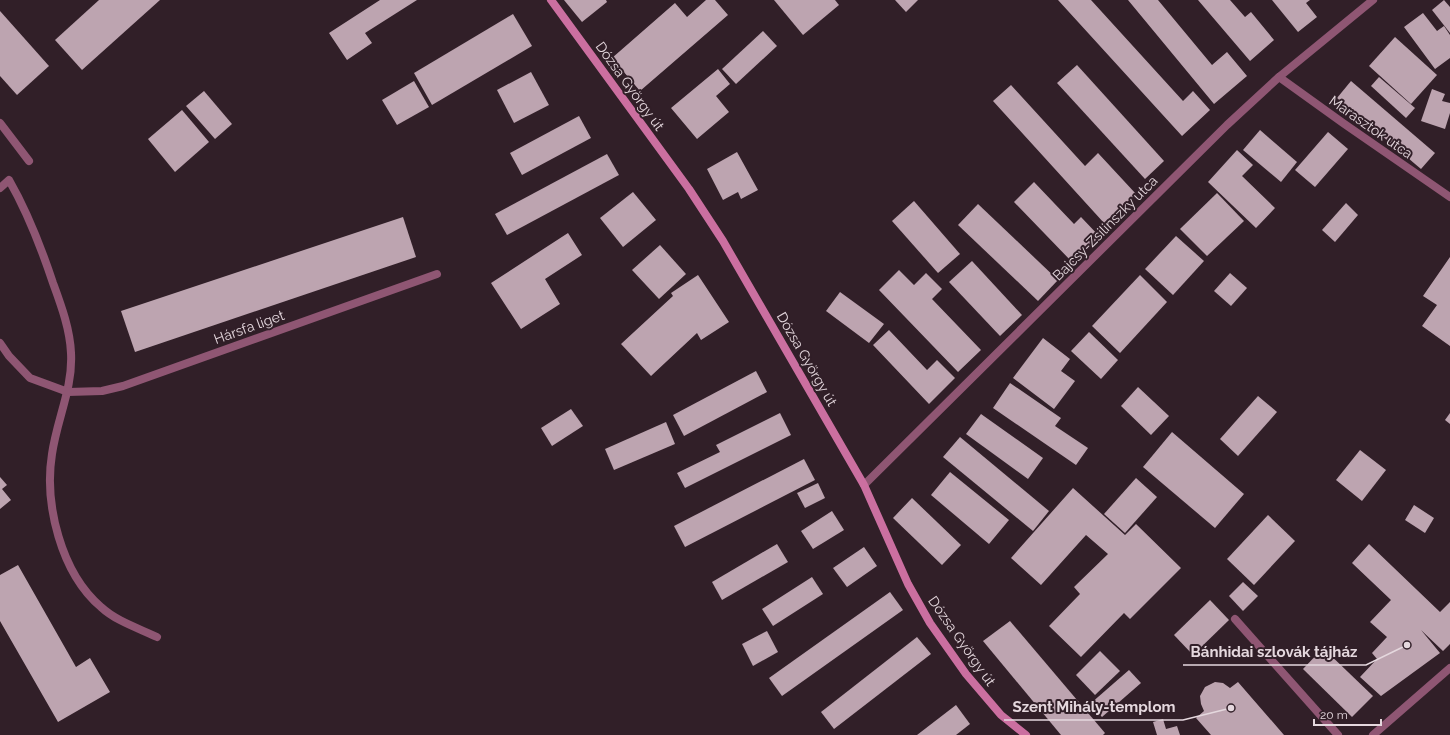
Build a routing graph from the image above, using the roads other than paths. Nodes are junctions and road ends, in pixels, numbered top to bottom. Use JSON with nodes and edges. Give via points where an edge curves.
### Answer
{"nodes":[{"id":1,"x":552,"y":0,"type":"edge"},
{"id":2,"x":1373,"y":0,"type":"edge"},
{"id":3,"x":1279,"y":77,"type":"junction"},
{"id":4,"x":0,"y":123,"type":"edge"},
{"id":5,"x":29,"y":161,"type":"dead end"},
{"id":6,"x":0,"y":188,"type":"edge"},
{"id":7,"x":1450,"y":196,"type":"edge"},
{"id":8,"x":437,"y":274,"type":"dead end"},
{"id":9,"x":0,"y":343,"type":"edge"},
{"id":10,"x":68,"y":392,"type":"junction"},
{"id":11,"x":864,"y":485,"type":"junction"},
{"id":12,"x":1235,"y":619,"type":"dead end"},
{"id":13,"x":157,"y":637,"type":"dead end"},
{"id":14,"x":1450,"y":668,"type":"edge"},
{"id":15,"x":1026,"y":735,"type":"edge"},
{"id":16,"x":1338,"y":735,"type":"edge"},
{"id":17,"x":1373,"y":735,"type":"edge"}],
"edges":[{"from":1,"to":11,"type":"street","name":"Dózsa György út","via":[[689,189],[723,241]]},
{"from":2,"to":3,"type":"street","name":"Bajcsy-Zsilinszky utca"},
{"from":3,"to":7,"type":"street","name":"Marasztok utca"},
{"from":3,"to":11,"type":"street","name":"Bajcsy-Zsilinszky utca"},
{"from":4,"to":5,"type":"street"},
{"from":6,"to":10,"type":"street","via":[[9,180],[24,205],[62,307],[69,332],[71,353]]},
{"from":8,"to":10,"type":"street","name":"Hársfa liget","via":[[122,386],[96,391]]},
{"from":9,"to":10,"type":"street","name":"Hársfa liget","via":[[30,378]]},
{"from":10,"to":13,"type":"street","via":[[58,422],[50,471],[54,516],[60,542],[71,567],[94,601],[109,614]]},
{"from":11,"to":15,"type":"street","name":"Dózsa György út","via":[[908,584],[930,623],[966,674],[1001,715]]},
{"from":12,"to":16,"type":"street"},
{"from":14,"to":17,"type":"street"}]}
